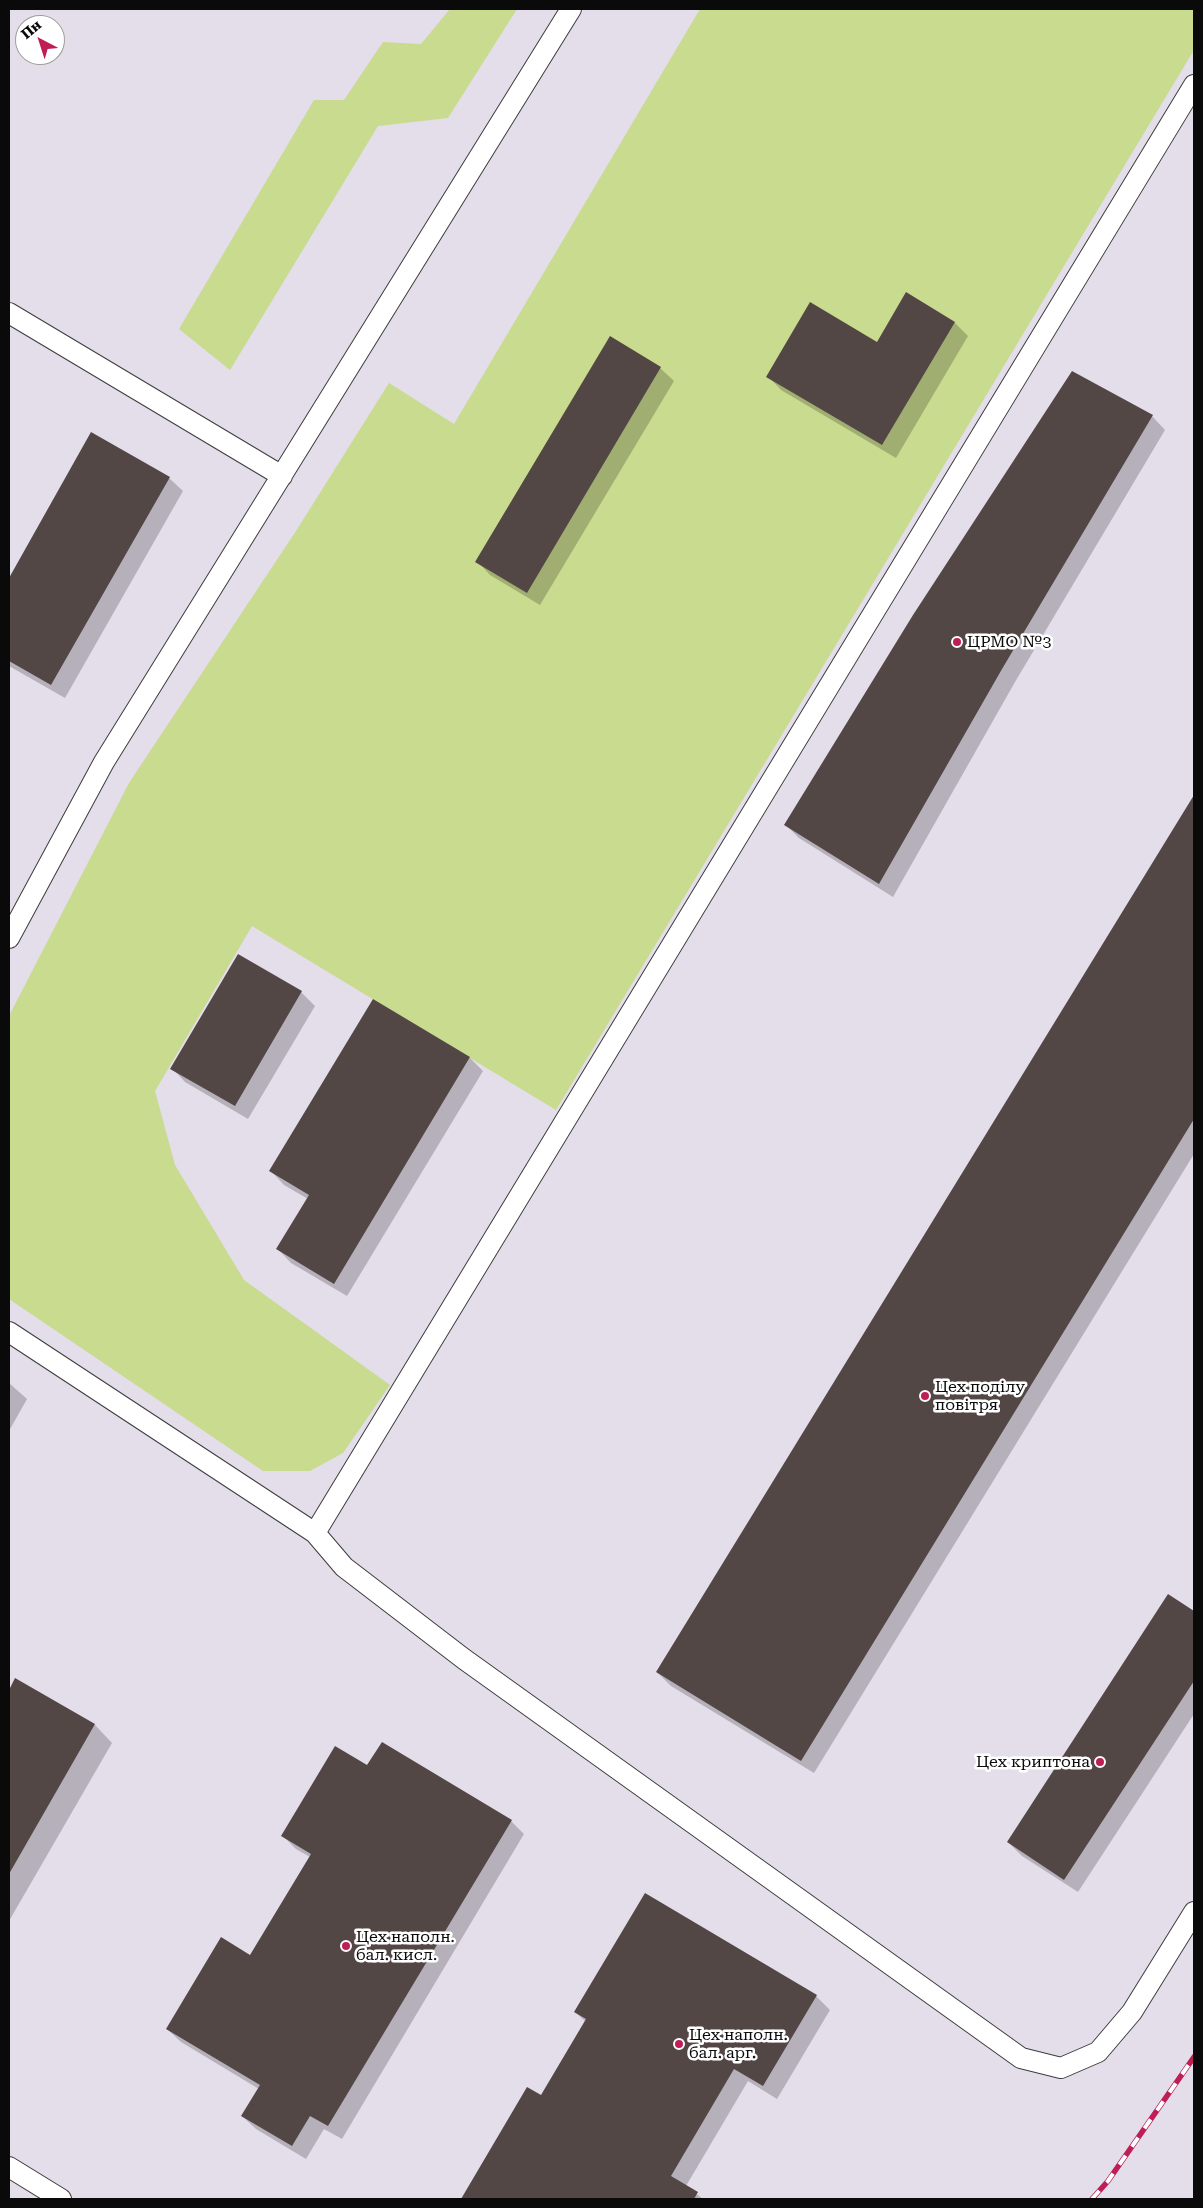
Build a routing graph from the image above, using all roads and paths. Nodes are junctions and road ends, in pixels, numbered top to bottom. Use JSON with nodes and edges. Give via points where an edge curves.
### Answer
{"nodes":[{"id":1,"x":571,"y":9,"type":"edge"},
{"id":2,"x":1194,"y":85,"type":"edge"},
{"id":3,"x":9,"y":313,"type":"edge"},
{"id":4,"x":282,"y":476,"type":"junction"},
{"id":5,"x":9,"y":938,"type":"edge"},
{"id":6,"x":9,"y":1332,"type":"edge"},
{"id":7,"x":315,"y":1533,"type":"junction"},
{"id":8,"x":1194,"y":1912,"type":"edge"},
{"id":9,"x":9,"y":2168,"type":"edge"},
{"id":10,"x":62,"y":2199,"type":"edge"}],
"edges":[{"from":1,"to":4,"type":"lane"},
{"from":2,"to":7,"type":"lane"},
{"from":3,"to":4,"type":"lane"},
{"from":4,"to":5,"type":"lane","via":[[104,762]]},
{"from":6,"to":7,"type":"lane"},
{"from":7,"to":8,"type":"lane","via":[[344,1567],[464,1659],[1021,2058],[1061,2068],[1098,2052],[1132,2012]]},
{"from":9,"to":10,"type":"lane"}]}
